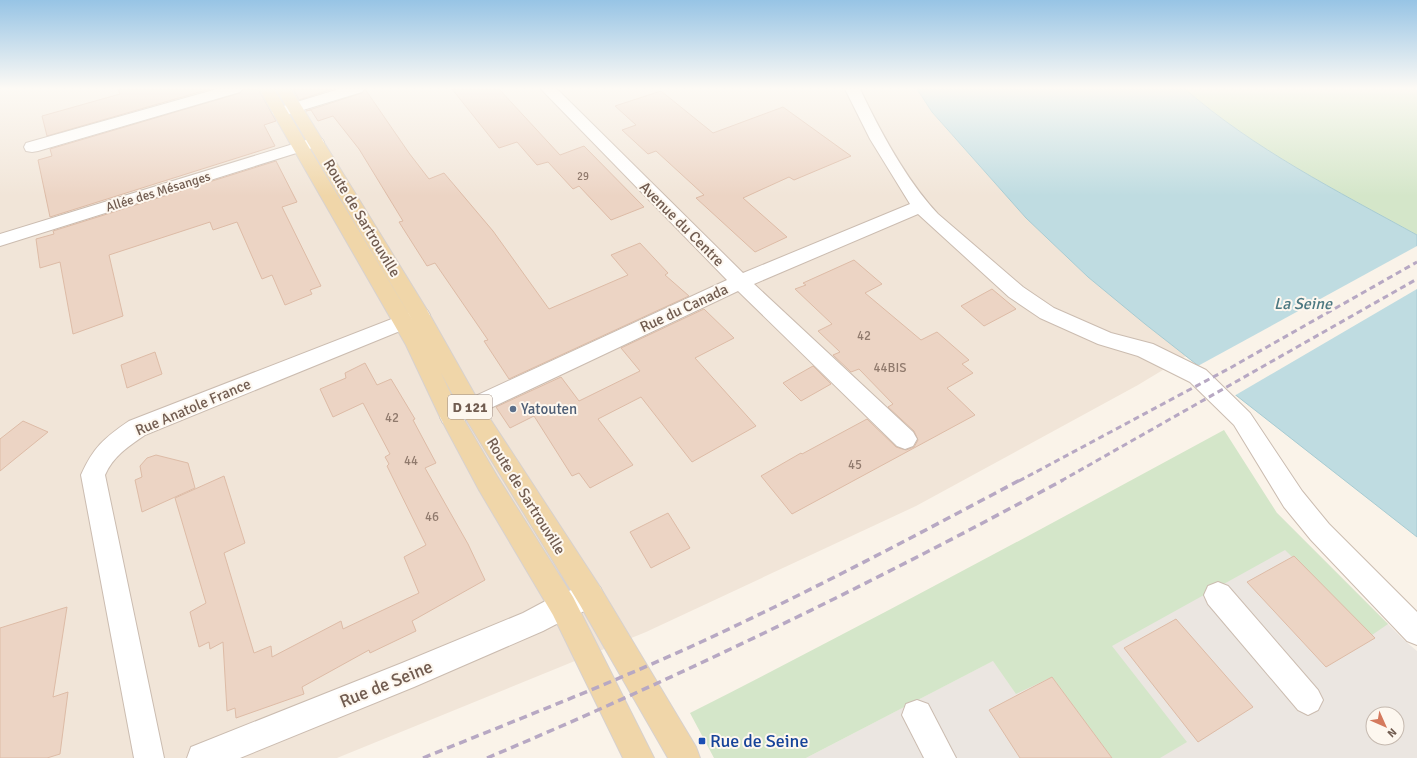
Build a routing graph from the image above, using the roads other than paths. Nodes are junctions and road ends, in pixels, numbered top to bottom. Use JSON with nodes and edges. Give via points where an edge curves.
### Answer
{"nodes":[{"id":1,"x":111,"y":124,"type":"edge"},
{"id":2,"x":296,"y":124,"type":"edge"},
{"id":3,"x":583,"y":124,"type":"edge"},
{"id":4,"x":869,"y":124,"type":"edge"},
{"id":5,"x":308,"y":144,"type":"junction"},
{"id":6,"x":32,"y":147,"type":"dead end"},
{"id":7,"x":920,"y":206,"type":"junction"},
{"id":8,"x":0,"y":240,"type":"edge"},
{"id":9,"x":740,"y":282,"type":"junction"},
{"id":10,"x":412,"y":318,"type":"junction"},
{"id":11,"x":461,"y":412,"type":"junction"},
{"id":12,"x":905,"y":439,"type":"dead end"},
{"id":13,"x":1218,"y":595,"type":"dead end"},
{"id":14,"x":590,"y":596,"type":"junction"},
{"id":15,"x":563,"y":606,"type":"junction"},
{"id":16,"x":1417,"y":631,"type":"edge"},
{"id":17,"x":1308,"y":700,"type":"dead end"},
{"id":18,"x":917,"y":715,"type":"dead end"},
{"id":19,"x":148,"y":758,"type":"edge"},
{"id":20,"x":202,"y":758,"type":"edge"},
{"id":21,"x":639,"y":758,"type":"edge"},
{"id":22,"x":685,"y":758,"type":"edge"},
{"id":23,"x":941,"y":758,"type":"edge"}],
"edges":[{"from":1,"to":6,"type":"street"},
{"from":2,"to":5,"type":"main road","name":"Route de Sartrouville","number":"D 121"},
{"from":3,"to":9,"type":"street","name":"Avenue du Centre"},
{"from":4,"to":7,"type":"street"},
{"from":5,"to":8,"type":"street","name":"Allée des Mésanges"},
{"from":5,"to":10,"type":"main road","name":"Route de Sartrouville","number":"D 121"},
{"from":7,"to":9,"type":"street","name":"Rue du Canada"},
{"from":7,"to":16,"type":"street","via":[[1016,292],[1047,314],[1105,339],[1145,350],[1198,376],[1242,419],[1293,499],[1320,532]]},
{"from":9,"to":11,"type":"street","name":"Rue du Canada"},
{"from":9,"to":12,"type":"street","name":"Avenue du Centre"},
{"from":10,"to":11,"type":"main road","name":"Route de Sartrouville","number":"D 121","via":[[416,344]]},
{"from":10,"to":19,"type":"street","name":"Rue Anatole France","via":[[137,428],[113,445],[99,460],[93,475]]},
{"from":11,"to":14,"type":"main road","name":"Route de Sartrouville","number":"D 121"},
{"from":11,"to":15,"type":"main road","name":"Route de Sartrouville","number":"D 121","via":[[488,483]]},
{"from":13,"to":17,"type":"street"},
{"from":14,"to":15,"type":"street","name":"Rue de Seine"},
{"from":14,"to":22,"type":"main road","name":"Route de Sartrouville","number":"D 121"},
{"from":15,"to":20,"type":"street","name":"Rue de Seine","via":[[533,622],[404,677]]},
{"from":15,"to":21,"type":"main road","name":"Route de Sartrouville","number":"D 121"},
{"from":18,"to":23,"type":"street"}]}
